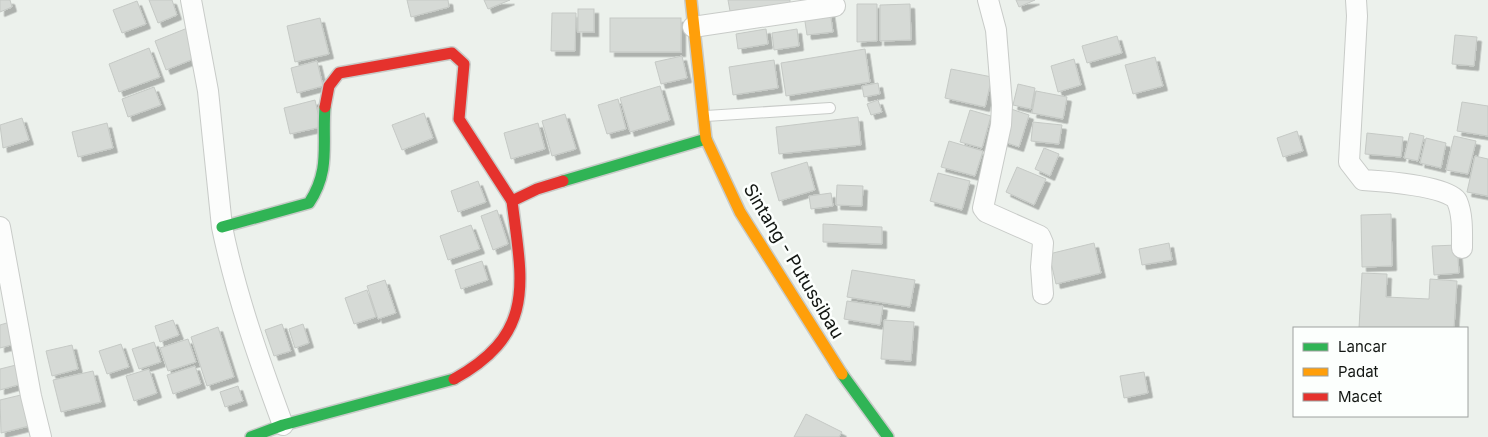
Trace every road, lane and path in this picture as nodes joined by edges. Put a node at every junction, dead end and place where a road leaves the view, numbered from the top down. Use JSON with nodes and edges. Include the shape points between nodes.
{"nodes":[{"id":1,"x":191,"y":0,"type":"edge"},
{"id":2,"x":691,"y":0,"type":"edge"},
{"id":3,"x":988,"y":0,"type":"edge"},
{"id":4,"x":1356,"y":0,"type":"edge"},
{"id":5,"x":835,"y":6,"type":"dead end"},
{"id":6,"x":693,"y":27,"type":"junction"},
{"id":7,"x":830,"y":108,"type":"dead end"},
{"id":8,"x":702,"y":116,"type":"junction"},
{"id":9,"x":706,"y":138,"type":"junction"},
{"id":10,"x":512,"y":201,"type":"junction"},
{"id":11,"x":0,"y":227,"type":"edge"},
{"id":12,"x":222,"y":227,"type":"junction"},
{"id":13,"x":1462,"y":248,"type":"dead end"},
{"id":14,"x":1043,"y":294,"type":"dead end"},
{"id":15,"x":283,"y":425,"type":"junction"},
{"id":16,"x":42,"y":437,"type":"edge"},
{"id":17,"x":251,"y":437,"type":"edge"},
{"id":18,"x":888,"y":437,"type":"edge"}],
"edges":[{"from":1,"to":12,"type":"street","via":[[208,91]]},
{"from":2,"to":6,"type":"main road","name":"Sintang - Putussibau"},
{"from":3,"to":14,"type":"street","via":[[996,30],[1002,105],[1001,125],[982,208],[1040,236],[1044,243],[1041,267]]},
{"from":4,"to":13,"type":"street","via":[[1348,162],[1363,180],[1387,181],[1448,193],[1457,200],[1462,222]]},
{"from":5,"to":6,"type":"street"},
{"from":6,"to":8,"type":"main road","name":"Sintang - Putussibau"},
{"from":7,"to":8,"type":"lane"},
{"from":8,"to":9,"type":"main road","name":"Sintang - Putussibau"},
{"from":9,"to":10,"type":"main road","via":[[537,189]]},
{"from":9,"to":18,"type":"main road","name":"Sintang - Putussibau","via":[[740,212],[765,255],[845,379]]},
{"from":10,"to":12,"type":"main road","via":[[459,119],[464,64],[452,53],[339,73],[331,81],[326,99],[325,167],[318,194],[309,203]]},
{"from":10,"to":15,"type":"main road","via":[[520,296],[517,313],[496,348],[476,368],[452,380]]},
{"from":11,"to":16,"type":"street","via":[[31,396]]},
{"from":12,"to":15,"type":"street","via":[[248,331]]},
{"from":15,"to":17,"type":"main road"}]}
